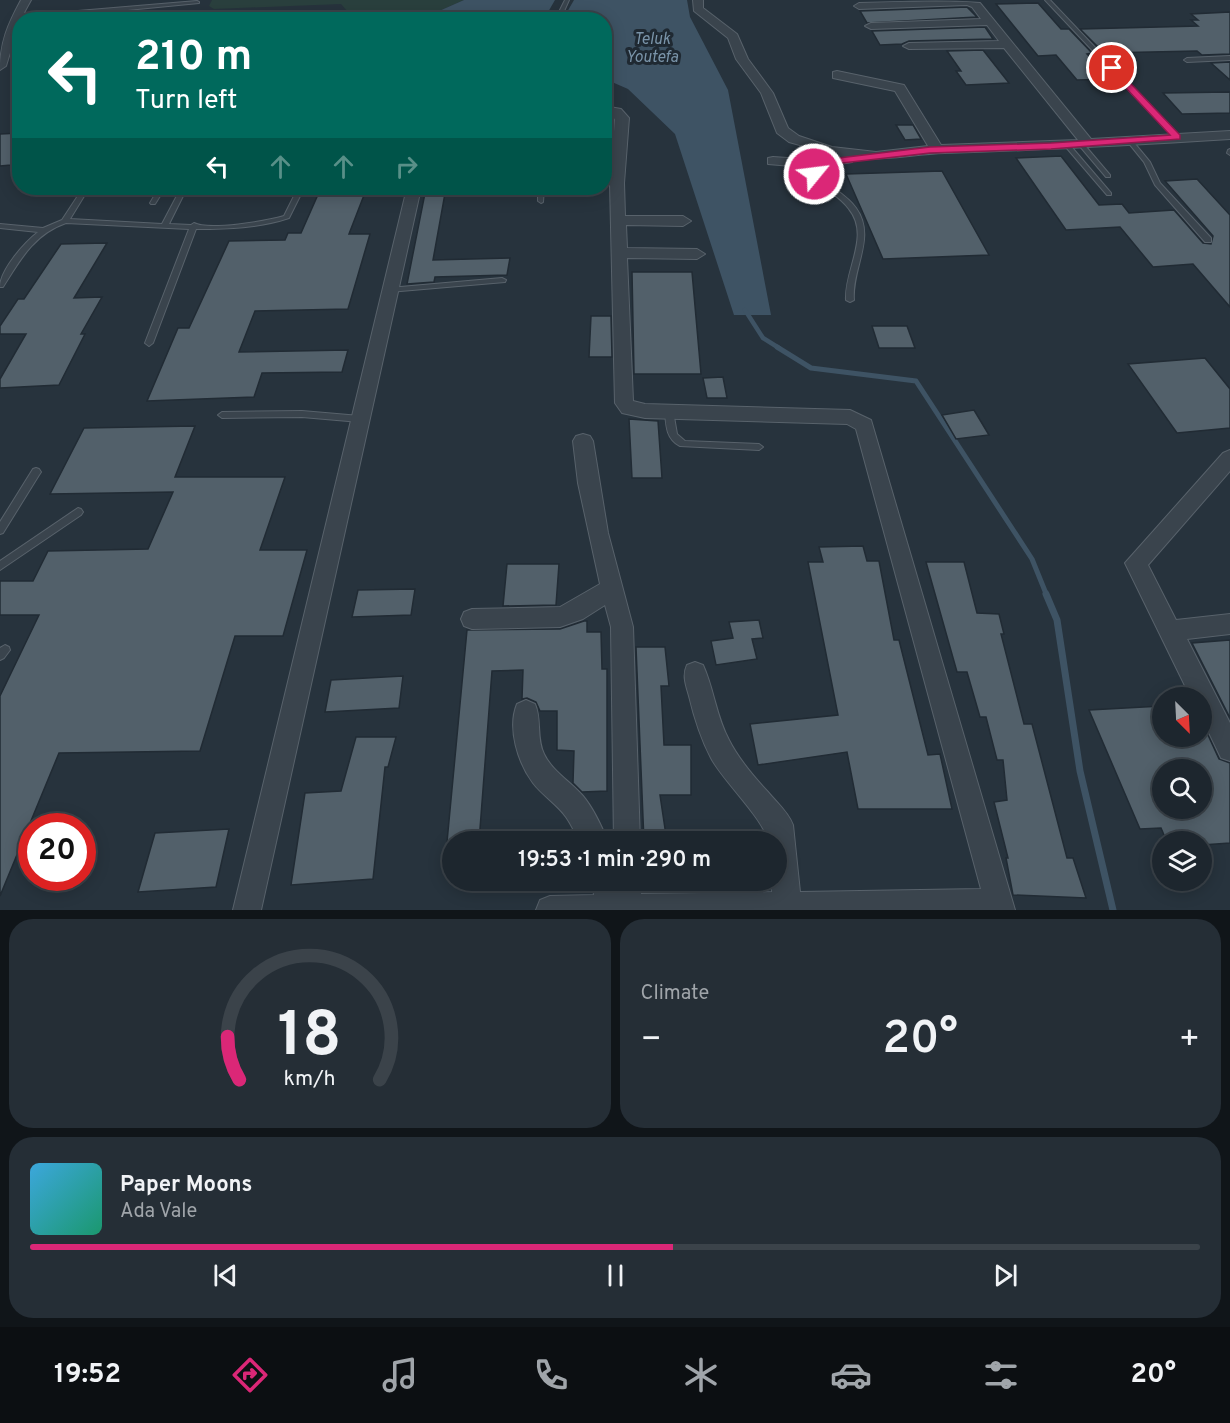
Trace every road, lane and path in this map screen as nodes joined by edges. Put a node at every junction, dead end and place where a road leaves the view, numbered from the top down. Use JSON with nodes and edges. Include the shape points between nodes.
{"nodes":[{"id":1,"x":698,"y":0,"type":"edge"},
{"id":2,"x":1047,"y":0,"type":"edge"},
{"id":3,"x":197,"y":2,"type":"dead end"},
{"id":4,"x":26,"y":5,"type":"edge"},
{"id":5,"x":859,"y":6,"type":"dead end"},
{"id":6,"x":65,"y":12,"type":"edge"},
{"id":7,"x":96,"y":12,"type":"edge"},
{"id":8,"x":988,"y":22,"type":"junction"},
{"id":9,"x":871,"y":26,"type":"dead end"},
{"id":10,"x":12,"y":27,"type":"edge"},
{"id":11,"x":1005,"y":44,"type":"junction"},
{"id":12,"x":909,"y":46,"type":"dead end"},
{"id":13,"x":3,"y":51,"type":"edge"},
{"id":14,"x":1230,"y":58,"type":"edge"},
{"id":15,"x":1187,"y":60,"type":"dead end"},
{"id":16,"x":0,"y":66,"type":"edge"},
{"id":17,"x":837,"y":75,"type":"dead end"},
{"id":18,"x":612,"y":111,"type":"edge"},
{"id":19,"x":1230,"y":136,"type":"edge"},
{"id":20,"x":1177,"y":137,"type":"junction"},
{"id":21,"x":1129,"y":140,"type":"junction"},
{"id":22,"x":1078,"y":144,"type":"junction"},
{"id":23,"x":937,"y":149,"type":"junction"},
{"id":24,"x":876,"y":156,"type":"junction"},
{"id":25,"x":773,"y":161,"type":"dead end"},
{"id":26,"x":822,"y":163,"type":"junction"},
{"id":27,"x":1108,"y":176,"type":"dead end"},
{"id":28,"x":1109,"y":194,"type":"dead end"},
{"id":29,"x":82,"y":195,"type":"edge"},
{"id":30,"x":158,"y":195,"type":"edge"},
{"id":31,"x":180,"y":195,"type":"edge"},
{"id":32,"x":298,"y":195,"type":"edge"},
{"id":33,"x":412,"y":195,"type":"edge"},
{"id":34,"x":541,"y":195,"type":"edge"},
{"id":35,"x":541,"y":201,"type":"dead end"},
{"id":36,"x":153,"y":203,"type":"dead end"},
{"id":37,"x":618,"y":220,"type":"junction"},
{"id":38,"x":65,"y":221,"type":"junction"},
{"id":39,"x":682,"y":221,"type":"dead end"},
{"id":40,"x":165,"y":225,"type":"junction"},
{"id":41,"x":194,"y":225,"type":"junction"},
{"id":42,"x":0,"y":226,"type":"edge"},
{"id":43,"x":42,"y":230,"type":"junction"},
{"id":44,"x":1208,"y":240,"type":"dead end"},
{"id":45,"x":620,"y":252,"type":"junction"},
{"id":46,"x":697,"y":254,"type":"dead end"},
{"id":47,"x":502,"y":280,"type":"dead end"},
{"id":48,"x":0,"y":285,"type":"edge"},
{"id":49,"x":389,"y":290,"type":"junction"},
{"id":50,"x":850,"y":300,"type":"dead end"},
{"id":51,"x":149,"y":343,"type":"dead end"},
{"id":52,"x":669,"y":411,"type":"junction"},
{"id":53,"x":222,"y":415,"type":"dead end"},
{"id":54,"x":360,"y":418,"type":"junction"},
{"id":55,"x":583,"y":441,"type":"dead end"},
{"id":56,"x":759,"y":447,"type":"dead end"},
{"id":57,"x":1230,"y":458,"type":"edge"},
{"id":58,"x":36,"y":472,"type":"dead end"},
{"id":59,"x":78,"y":512,"type":"dead end"},
{"id":60,"x":0,"y":530,"type":"edge"},
{"id":61,"x":0,"y":566,"type":"edge"},
{"id":62,"x":613,"y":588,"type":"junction"},
{"id":63,"x":472,"y":619,"type":"dead end"},
{"id":64,"x":1230,"y":624,"type":"edge"},
{"id":65,"x":1169,"y":631,"type":"junction"},
{"id":66,"x":695,"y":673,"type":"dead end"},
{"id":67,"x":526,"y":712,"type":"dead end"},
{"id":68,"x":1230,"y":749,"type":"edge"},
{"id":69,"x":589,"y":831,"type":"edge"},
{"id":70,"x":627,"y":831,"type":"edge"},
{"id":71,"x":611,"y":891,"type":"edge"},
{"id":72,"x":624,"y":891,"type":"edge"},
{"id":73,"x":792,"y":907,"type":"edge"},
{"id":74,"x":1000,"y":907,"type":"edge"},
{"id":75,"x":619,"y":909,"type":"edge"},
{"id":76,"x":247,"y":910,"type":"edge"},
{"id":77,"x":550,"y":910,"type":"edge"}],
"edges":[{"from":1,"to":24,"type":"street","via":[[698,9],[733,36],[742,59],[767,93],[782,130],[820,148]]},
{"from":2,"to":20,"type":"lane"},
{"from":3,"to":7,"type":"lane"},
{"from":4,"to":6,"type":"lane"},
{"from":5,"to":8,"type":"street","via":[[968,2],[976,5]]},
{"from":8,"to":9,"type":"street"},
{"from":8,"to":11,"type":"street"},
{"from":10,"to":13,"type":"street"},
{"from":11,"to":12,"type":"street"},
{"from":11,"to":22,"type":"street"},
{"from":13,"to":16,"type":"street"},
{"from":14,"to":15,"type":"lane"},
{"from":17,"to":23,"type":"street","via":[[900,88]]},
{"from":18,"to":37,"type":"street","via":[[622,118]]},
{"from":19,"to":20,"type":"street"},
{"from":20,"to":21,"type":"street"},
{"from":21,"to":22,"type":"street"},
{"from":21,"to":44,"type":"lane","via":[[1147,162],[1157,184]]},
{"from":22,"to":23,"type":"street"},
{"from":22,"to":27,"type":"lane"},
{"from":22,"to":28,"type":"lane"},
{"from":23,"to":24,"type":"street"},
{"from":24,"to":26,"type":"street"},
{"from":25,"to":26,"type":"street"},
{"from":26,"to":50,"type":"lane","via":[[814,174],[851,202],[861,226]]},
{"from":29,"to":38,"type":"lane"},
{"from":30,"to":36,"type":"lane"},
{"from":31,"to":40,"type":"lane"},
{"from":32,"to":41,"type":"lane","via":[[287,217],[278,222]]},
{"from":33,"to":49,"type":"street"},
{"from":34,"to":35,"type":"lane"},
{"from":37,"to":39,"type":"street"},
{"from":37,"to":45,"type":"street"},
{"from":38,"to":40,"type":"lane"},
{"from":38,"to":43,"type":"lane"},
{"from":40,"to":41,"type":"lane"},
{"from":41,"to":51,"type":"lane"},
{"from":42,"to":43,"type":"lane"},
{"from":43,"to":48,"type":"lane"},
{"from":45,"to":46,"type":"street"},
{"from":45,"to":52,"type":"street","via":[[624,403],[629,408]]},
{"from":47,"to":49,"type":"lane"},
{"from":49,"to":54,"type":"street"},
{"from":52,"to":56,"type":"lane","via":[[677,442]]},
{"from":52,"to":74,"type":"street","via":[[850,417],[864,426]]},
{"from":53,"to":54,"type":"lane"},
{"from":54,"to":76,"type":"street"},
{"from":55,"to":62,"type":"street","via":[[588,483]]},
{"from":57,"to":65,"type":"street","via":[[1136,563]]},
{"from":58,"to":60,"type":"lane"},
{"from":59,"to":61,"type":"lane"},
{"from":62,"to":63,"type":"street","via":[[560,617]]},
{"from":62,"to":70,"type":"street","via":[[624,648]]},
{"from":64,"to":65,"type":"street"},
{"from":65,"to":68,"type":"street"},
{"from":66,"to":73,"type":"street","via":[[720,750],[780,825]]},
{"from":67,"to":69,"type":"street","via":[[526,738],[533,760],[575,807]]},
{"from":71,"to":75,"type":"street"},
{"from":72,"to":75,"type":"street"},
{"from":73,"to":74,"type":"street"},
{"from":73,"to":75,"type":"street"},
{"from":75,"to":77,"type":"street"}]}
